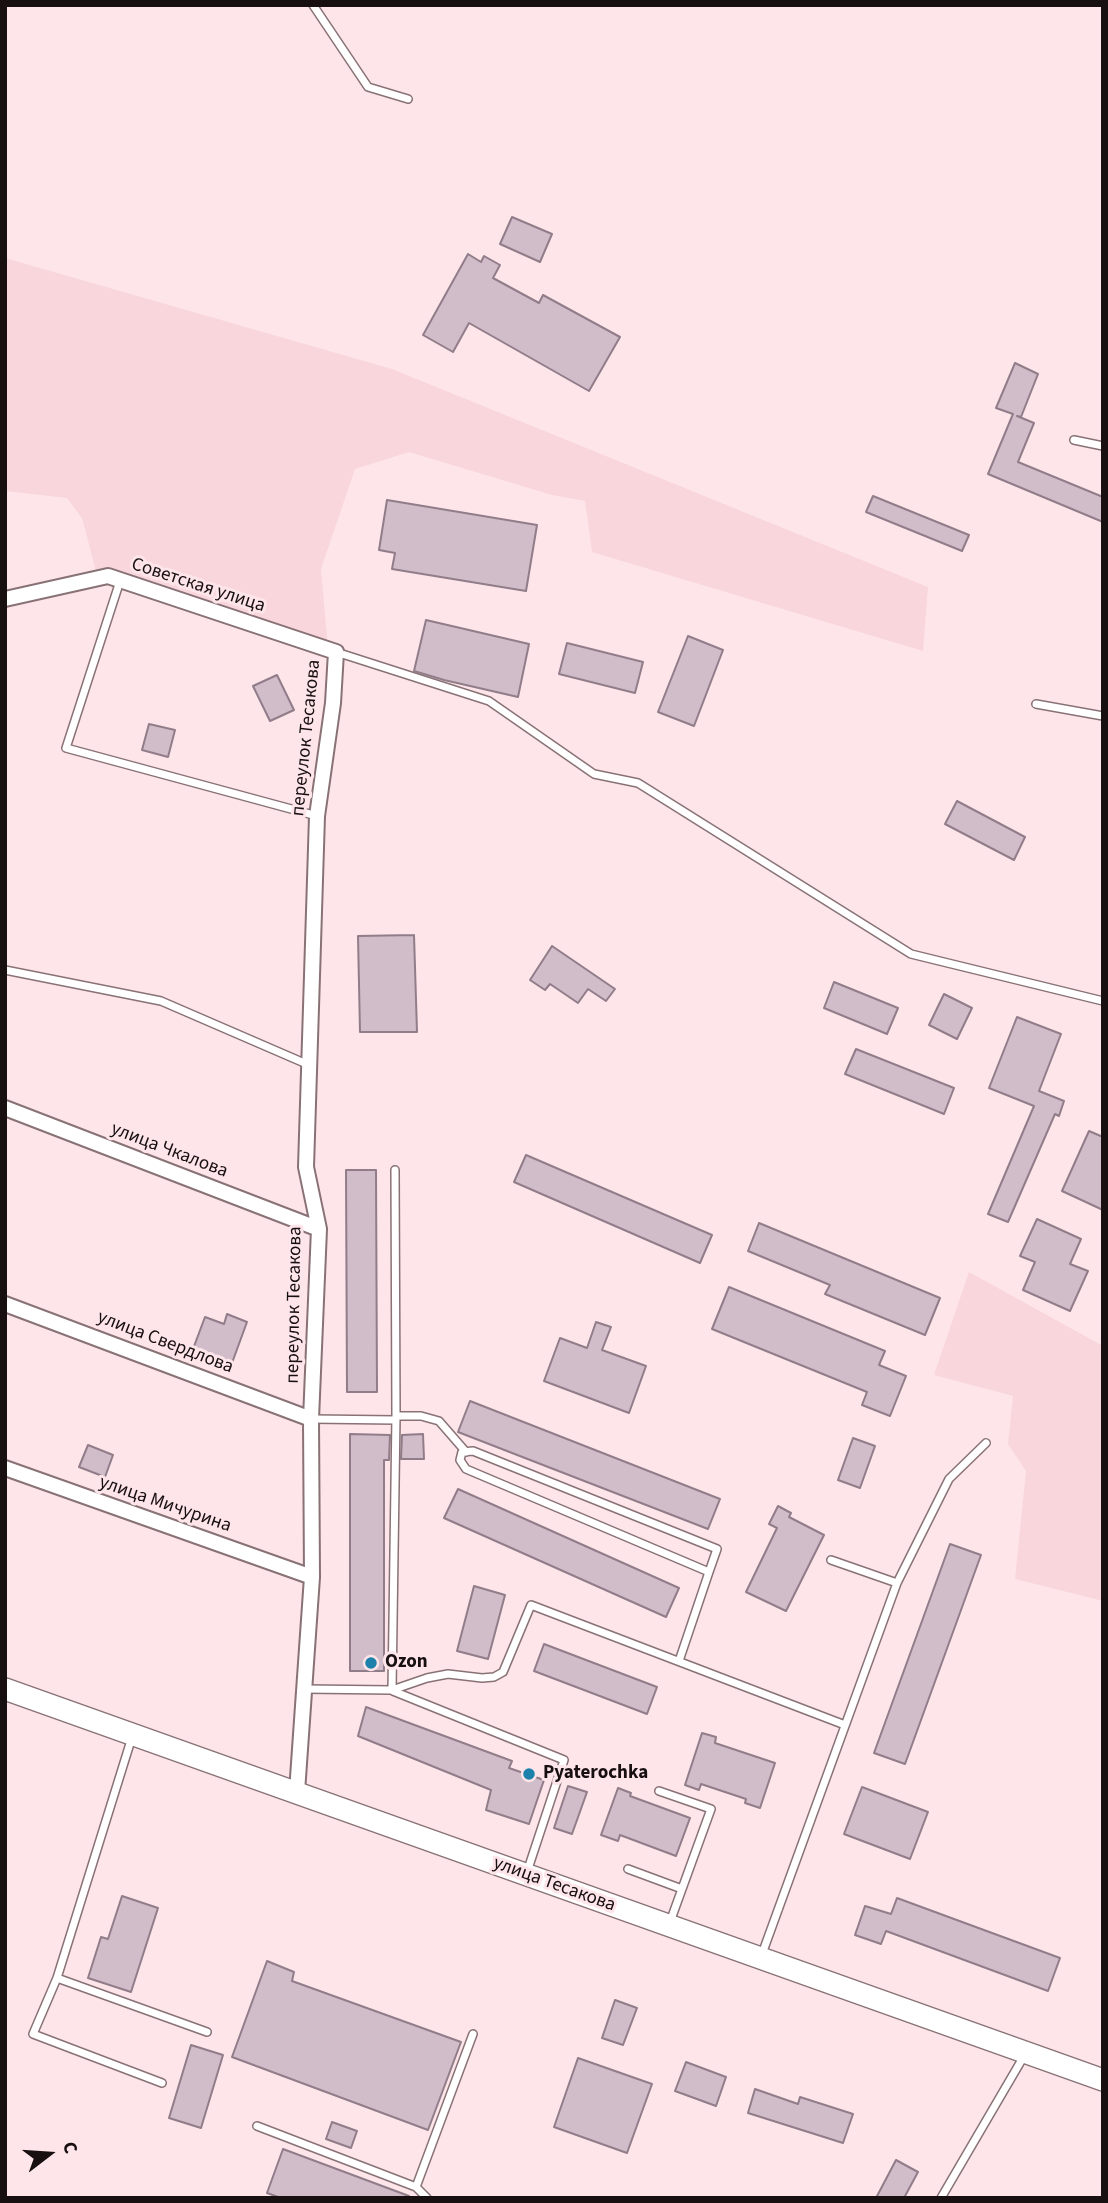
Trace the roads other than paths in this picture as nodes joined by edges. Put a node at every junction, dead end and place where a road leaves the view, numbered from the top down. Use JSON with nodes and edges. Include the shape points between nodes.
{"nodes":[{"id":1,"x":313,"y":5,"type":"edge"},
{"id":2,"x":408,"y":99,"type":"dead end"},
{"id":3,"x":1074,"y":440,"type":"dead end"},
{"id":4,"x":1103,"y":446,"type":"edge"},
{"id":5,"x":120,"y":580,"type":"junction"},
{"id":6,"x":5,"y":598,"type":"edge"},
{"id":7,"x":336,"y":652,"type":"junction"},
{"id":8,"x":1036,"y":704,"type":"dead end"},
{"id":9,"x":1103,"y":716,"type":"edge"},
{"id":10,"x":317,"y":816,"type":"junction"},
{"id":11,"x":5,"y":970,"type":"edge"},
{"id":12,"x":1103,"y":1001,"type":"edge"},
{"id":13,"x":309,"y":1065,"type":"junction"},
{"id":14,"x":5,"y":1108,"type":"edge"},
{"id":15,"x":394,"y":1170,"type":"dead end"},
{"id":16,"x":319,"y":1230,"type":"junction"},
{"id":17,"x":5,"y":1304,"type":"edge"},
{"id":18,"x":396,"y":1418,"type":"junction"},
{"id":19,"x":311,"y":1419,"type":"junction"},
{"id":20,"x":986,"y":1443,"type":"dead end"},
{"id":21,"x":466,"y":1452,"type":"junction"},
{"id":22,"x":5,"y":1468,"type":"edge"},
{"id":23,"x":831,"y":1560,"type":"dead end"},
{"id":24,"x":709,"y":1572,"type":"junction"},
{"id":25,"x":312,"y":1577,"type":"junction"},
{"id":26,"x":897,"y":1583,"type":"junction"},
{"id":27,"x":679,"y":1661,"type":"junction"},
{"id":28,"x":5,"y":1689,"type":"edge"},
{"id":29,"x":304,"y":1689,"type":"junction"},
{"id":30,"x":393,"y":1690,"type":"junction"},
{"id":31,"x":845,"y":1725,"type":"junction"},
{"id":32,"x":133,"y":1734,"type":"junction"},
{"id":33,"x":659,"y":1791,"type":"dead end"},
{"id":34,"x":297,"y":1792,"type":"junction"},
{"id":35,"x":628,"y":1869,"type":"dead end"},
{"id":36,"x":526,"y":1874,"type":"junction"},
{"id":37,"x":682,"y":1889,"type":"junction"},
{"id":38,"x":669,"y":1926,"type":"junction"},
{"id":39,"x":760,"y":1959,"type":"junction"},
{"id":40,"x":57,"y":1978,"type":"junction"},
{"id":41,"x":207,"y":2032,"type":"dead end"},
{"id":42,"x":473,"y":2034,"type":"dead end"},
{"id":43,"x":1025,"y":2054,"type":"junction"},
{"id":44,"x":1103,"y":2080,"type":"edge"},
{"id":45,"x":162,"y":2083,"type":"dead end"},
{"id":46,"x":257,"y":2126,"type":"dead end"},
{"id":47,"x":416,"y":2187,"type":"junction"},
{"id":48,"x":427,"y":2198,"type":"edge"},
{"id":49,"x":941,"y":2198,"type":"edge"}],
"edges":[{"from":1,"to":2,"type":"lane","via":[[368,87]]},
{"from":3,"to":4,"type":"lane"},
{"from":5,"to":6,"type":"street","name":"Советская улица","via":[[108,576]]},
{"from":5,"to":7,"type":"street","name":"Советская улица"},
{"from":5,"to":10,"type":"lane","via":[[66,748]]},
{"from":7,"to":10,"type":"street","name":"переулок Тесакова"},
{"from":7,"to":12,"type":"lane","via":[[489,701],[594,774],[638,783],[911,954]]},
{"from":8,"to":9,"type":"lane"},
{"from":10,"to":13,"type":"street","name":"переулок Тесакова"},
{"from":11,"to":13,"type":"lane","via":[[161,1001]]},
{"from":13,"to":16,"type":"street","name":"переулок Тесакова","via":[[306,1167]]},
{"from":14,"to":16,"type":"street","name":"улица Чкалова"},
{"from":15,"to":18,"type":"lane"},
{"from":16,"to":19,"type":"street","name":"переулок Тесакова"},
{"from":17,"to":19,"type":"street","name":"улица Свердлова"},
{"from":18,"to":19,"type":"lane"},
{"from":18,"to":21,"type":"lane","via":[[421,1416],[439,1421]]},
{"from":18,"to":30,"type":"lane"},
{"from":19,"to":25,"type":"street","name":"переулок Тесакова"},
{"from":20,"to":26,"type":"lane","via":[[949,1479]]},
{"from":21,"to":24,"type":"lane","via":[[460,1460],[466,1469]]},
{"from":21,"to":24,"type":"lane","via":[[717,1549]]},
{"from":22,"to":25,"type":"street","name":"улица Мичурина"},
{"from":23,"to":26,"type":"lane"},
{"from":24,"to":27,"type":"lane"},
{"from":25,"to":29,"type":"street","name":"переулок Тесакова"},
{"from":26,"to":31,"type":"lane"},
{"from":27,"to":30,"type":"lane","via":[[531,1605],[503,1672],[482,1678],[448,1674]]},
{"from":27,"to":31,"type":"lane"},
{"from":28,"to":32,"type":"main road","name":"улица Тесакова"},
{"from":29,"to":30,"type":"lane"},
{"from":29,"to":34,"type":"street","name":"переулок Тесакова"},
{"from":30,"to":36,"type":"lane","via":[[564,1760]]},
{"from":31,"to":39,"type":"lane"},
{"from":32,"to":34,"type":"main road","name":"улица Тесакова"},
{"from":32,"to":40,"type":"lane"},
{"from":33,"to":37,"type":"lane","via":[[711,1809]]},
{"from":34,"to":36,"type":"main road","name":"улица Тесакова"},
{"from":35,"to":37,"type":"lane"},
{"from":36,"to":38,"type":"main road","name":"улица Тесакова"},
{"from":37,"to":38,"type":"lane"},
{"from":38,"to":39,"type":"main road","name":"улица Тесакова"},
{"from":39,"to":43,"type":"main road","name":"улица Тесакова"},
{"from":40,"to":41,"type":"lane"},
{"from":40,"to":45,"type":"lane","via":[[33,2034]]},
{"from":42,"to":47,"type":"lane"},
{"from":43,"to":44,"type":"main road","name":"улица Тесакова"},
{"from":43,"to":49,"type":"lane"},
{"from":46,"to":47,"type":"lane"},
{"from":47,"to":48,"type":"lane"}]}
